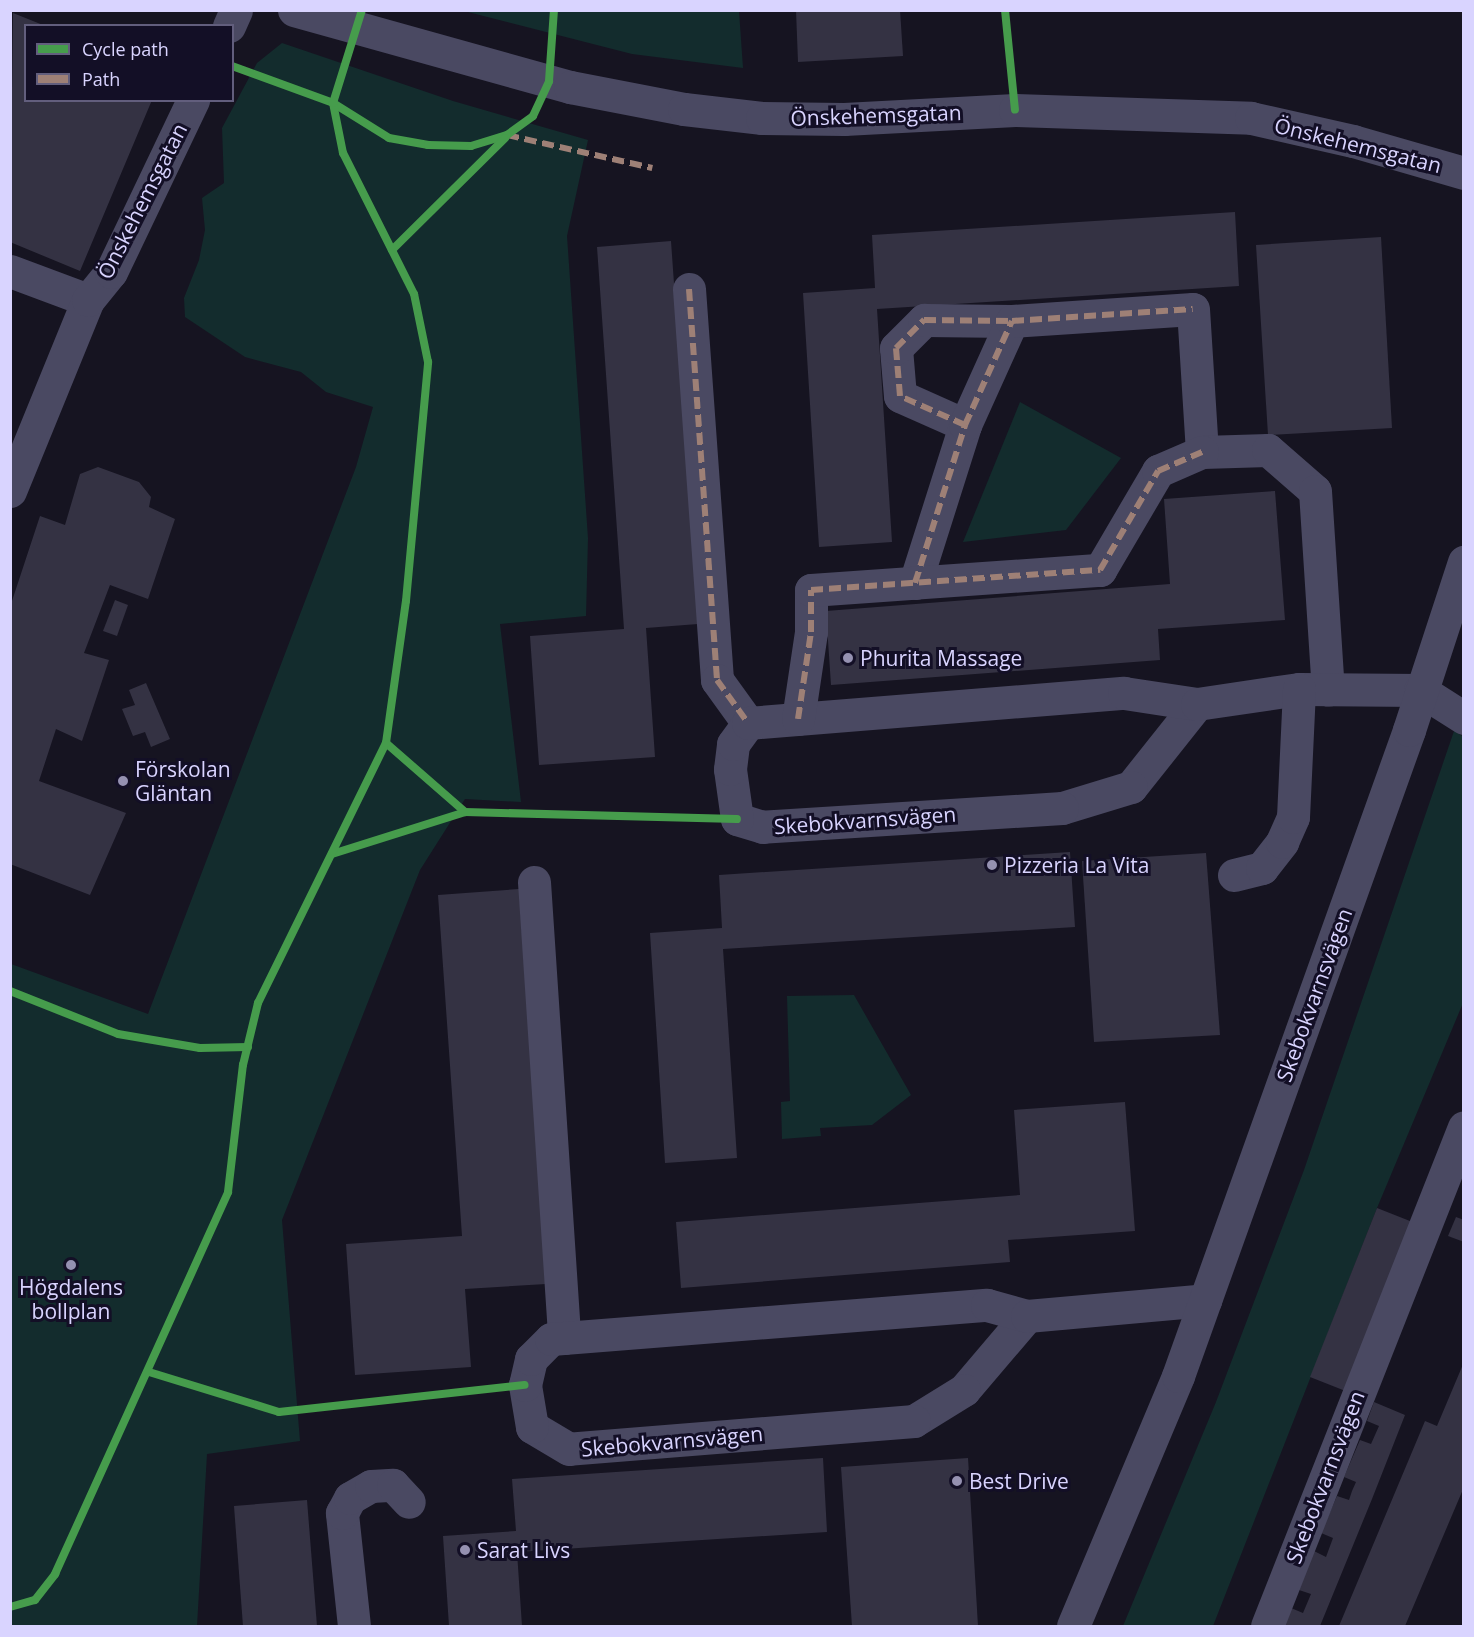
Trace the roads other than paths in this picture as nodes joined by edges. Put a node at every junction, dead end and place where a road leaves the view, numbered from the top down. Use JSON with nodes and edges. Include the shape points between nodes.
{"nodes":[{"id":1,"x":236,"y":10,"type":"edge"},
{"id":2,"x":294,"y":10,"type":"edge"},
{"id":3,"x":230,"y":24,"type":"edge"},
{"id":4,"x":192,"y":102,"type":"edge"},
{"id":5,"x":1464,"y":173,"type":"edge"},
{"id":6,"x":10,"y":271,"type":"edge"},
{"id":7,"x":689,"y":289,"type":"dead end"},
{"id":8,"x":88,"y":300,"type":"junction"},
{"id":9,"x":1012,"y":321,"type":"junction"},
{"id":10,"x":965,"y":425,"type":"junction"},
{"id":11,"x":1202,"y":452,"type":"junction"},
{"id":12,"x":10,"y":491,"type":"edge"},
{"id":13,"x":1464,"y":562,"type":"edge"},
{"id":14,"x":915,"y":583,"type":"junction"},
{"id":15,"x":1314,"y":690,"type":"junction"},
{"id":16,"x":1420,"y":690,"type":"junction"},
{"id":17,"x":1197,"y":704,"type":"junction"},
{"id":18,"x":1464,"y":718,"type":"edge"},
{"id":19,"x":798,"y":719,"type":"junction"},
{"id":20,"x":748,"y":723,"type":"junction"},
{"id":21,"x":1234,"y":875,"type":"dead end"},
{"id":22,"x":534,"y":882,"type":"dead end"},
{"id":23,"x":1464,"y":1127,"type":"edge"},
{"id":24,"x":1205,"y":1300,"type":"junction"},
{"id":25,"x":1027,"y":1316,"type":"junction"},
{"id":26,"x":564,"y":1338,"type":"junction"},
{"id":27,"x":409,"y":1502,"type":"dead end"},
{"id":28,"x":354,"y":1626,"type":"edge"},
{"id":29,"x":1073,"y":1626,"type":"edge"},
{"id":30,"x":1267,"y":1626,"type":"edge"}],
"edges":[{"from":1,"to":3,"type":"street"},
{"from":2,"to":5,"type":"street","name":"Önskehemsgatan","via":[[570,87],[684,109],[762,118],[844,119],[1015,110],[1251,118],[1353,141]]},
{"from":4,"to":8,"type":"street","name":"Önskehemsgatan","via":[[111,272]]},
{"from":6,"to":8,"type":"street"},
{"from":7,"to":20,"type":"street","via":[[717,680]]},
{"from":8,"to":12,"type":"street","name":"Önskehemsgatan"},
{"from":9,"to":10,"type":"street"},
{"from":9,"to":10,"type":"street","via":[[924,320],[896,348],[900,396]]},
{"from":9,"to":11,"type":"street","via":[[1193,309]]},
{"from":10,"to":14,"type":"street"},
{"from":11,"to":14,"type":"street","via":[[1158,471],[1100,570]]},
{"from":11,"to":15,"type":"street","via":[[1268,450],[1315,491]]},
{"from":13,"to":16,"type":"street","name":"Skebokvarnsvägen"},
{"from":14,"to":19,"type":"street","via":[[811,590],[811,632]]},
{"from":15,"to":16,"type":"street"},
{"from":15,"to":17,"type":"street"},
{"from":15,"to":21,"type":"street","via":[[1293,817],[1282,843],[1262,868]]},
{"from":16,"to":18,"type":"street"},
{"from":16,"to":24,"type":"street","name":"Skebokvarnsvägen"},
{"from":17,"to":19,"type":"street","via":[[1124,693]]},
{"from":17,"to":20,"type":"street","name":"Skebokvarnsvägen","via":[[1131,787],[1062,808],[763,827],[737,819],[734,800],[733,744]]},
{"from":19,"to":20,"type":"street"},
{"from":22,"to":26,"type":"street"},
{"from":23,"to":30,"type":"street","name":"Skebokvarnsvägen"},
{"from":24,"to":25,"type":"street","name":"Skebokvarnsvägen"},
{"from":24,"to":29,"type":"street","name":"Skebokvarnsvägen","via":[[1178,1376]]},
{"from":25,"to":26,"type":"street","name":"Skebokvarnsvägen","via":[[987,1305]]},
{"from":25,"to":26,"type":"street","name":"Skebokvarnsvägen","via":[[964,1390],[914,1421],[569,1449],[532,1426],[525,1385],[531,1359],[550,1339]]},
{"from":27,"to":28,"type":"street","via":[[393,1485],[371,1486],[351,1498],[342,1512]]}]}
